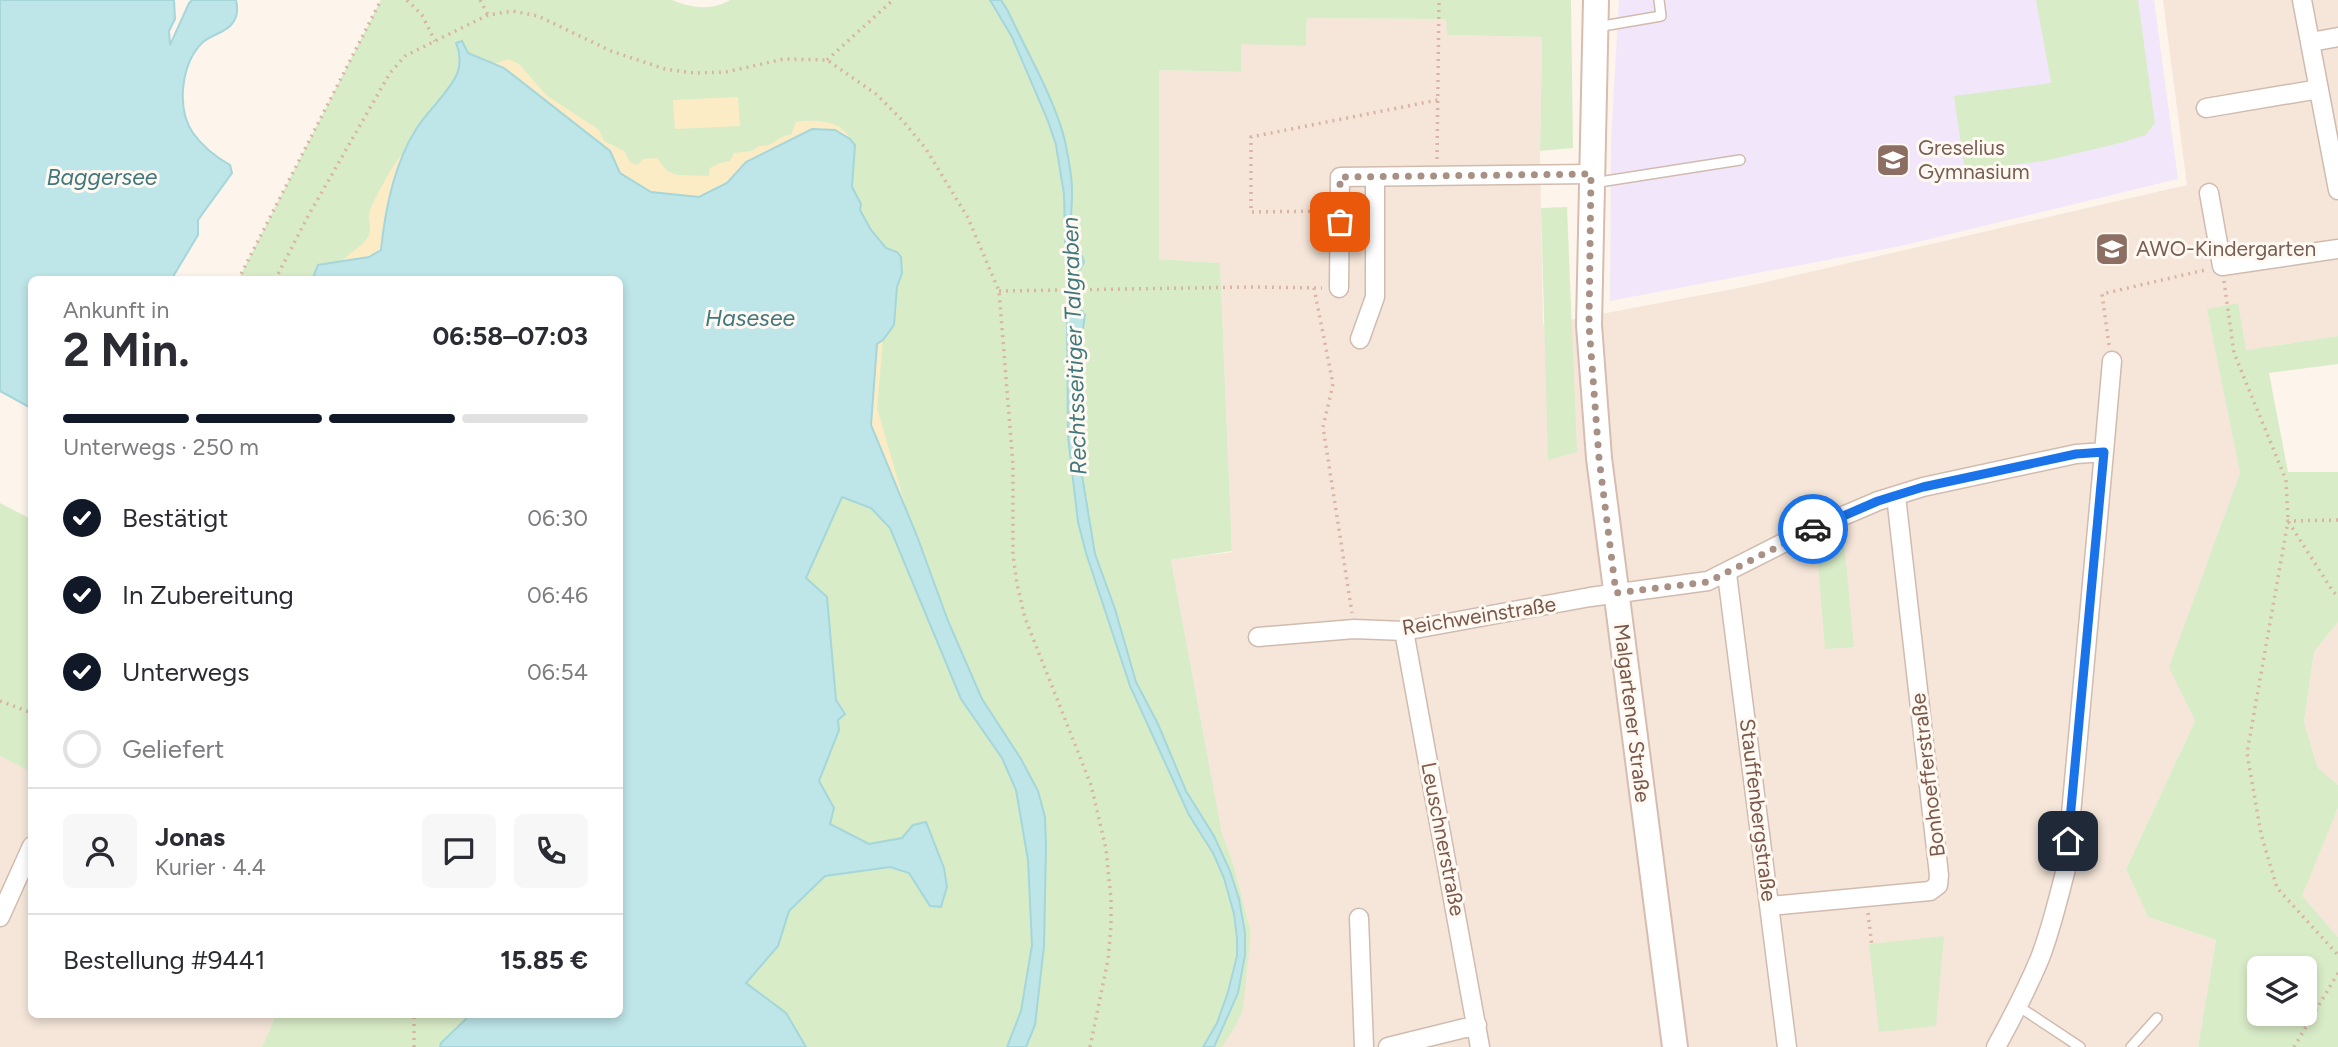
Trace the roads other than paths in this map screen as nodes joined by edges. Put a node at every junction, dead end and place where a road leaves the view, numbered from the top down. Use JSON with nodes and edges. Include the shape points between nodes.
{"nodes":[{"id":1,"x":1596,"y":0,"type":"edge"},
{"id":2,"x":1659,"y":0,"type":"edge"},
{"id":3,"x":2302,"y":0,"type":"edge"},
{"id":4,"x":1595,"y":27,"type":"junction"},
{"id":5,"x":2338,"y":37,"type":"edge"},
{"id":6,"x":2311,"y":42,"type":"junction"},
{"id":7,"x":2319,"y":89,"type":"junction"},
{"id":8,"x":2206,"y":108,"type":"dead end"},
{"id":9,"x":1741,"y":160,"type":"dead end"},
{"id":10,"x":1375,"y":177,"type":"junction"},
{"id":11,"x":1591,"y":179,"type":"junction"},
{"id":12,"x":2338,"y":190,"type":"edge"},
{"id":13,"x":2209,"y":194,"type":"dead end"},
{"id":14,"x":2338,"y":248,"type":"edge"},
{"id":15,"x":1339,"y":288,"type":"road end"},
{"id":16,"x":1360,"y":339,"type":"dead end"},
{"id":17,"x":2112,"y":361,"type":"road end"},
{"id":18,"x":2104,"y":452,"type":"junction"},
{"id":19,"x":1896,"y":496,"type":"junction"},
{"id":20,"x":1727,"y":574,"type":"junction"},
{"id":21,"x":1616,"y":593,"type":"junction"},
{"id":22,"x":1404,"y":631,"type":"junction"},
{"id":23,"x":1258,"y":637,"type":"dead end"},
{"id":24,"x":28,"y":855,"type":"edge"},
{"id":25,"x":1770,"y":906,"type":"junction"},
{"id":26,"x":0,"y":917,"type":"edge"},
{"id":27,"x":1359,"y":918,"type":"dead end"},
{"id":28,"x":2018,"y":1006,"type":"junction"},
{"id":29,"x":2157,"y":1018,"type":"dead end"},
{"id":30,"x":1477,"y":1025,"type":"junction"},
{"id":31,"x":1364,"y":1047,"type":"edge"},
{"id":32,"x":1388,"y":1047,"type":"edge"},
{"id":33,"x":1480,"y":1047,"type":"edge"},
{"id":34,"x":1675,"y":1047,"type":"edge"},
{"id":35,"x":1787,"y":1047,"type":"edge"},
{"id":36,"x":1996,"y":1047,"type":"edge"},
{"id":37,"x":2080,"y":1047,"type":"edge"},
{"id":38,"x":2131,"y":1047,"type":"edge"}],
"edges":[{"from":1,"to":4,"type":"street","name":"Malgartener Straße"},
{"from":2,"to":4,"type":"lane","via":[[1661,16]]},
{"from":3,"to":6,"type":"street"},
{"from":4,"to":11,"type":"street","name":"Malgartener Straße"},
{"from":5,"to":6,"type":"street"},
{"from":6,"to":7,"type":"street"},
{"from":7,"to":8,"type":"street"},
{"from":7,"to":12,"type":"street"},
{"from":9,"to":11,"type":"lane"},
{"from":10,"to":11,"type":"street"},
{"from":10,"to":15,"type":"street","via":[[1340,177]]},
{"from":10,"to":16,"type":"street","via":[[1375,297]]},
{"from":11,"to":21,"type":"street","name":"Malgartener Straße","via":[[1589,325]]},
{"from":13,"to":14,"type":"street","via":[[2222,266]]},
{"from":17,"to":18,"type":"street"},
{"from":18,"to":19,"type":"street","name":"Reichweinstraße","via":[[2012,467]]},
{"from":18,"to":28,"type":"street","via":[[2066,869],[2040,957]]},
{"from":19,"to":20,"type":"street","name":"Reichweinstraße","via":[[1801,534]]},
{"from":19,"to":25,"type":"street","name":"Bonhoefferstraße","via":[[1938,885],[1930,891]]},
{"from":20,"to":21,"type":"street","name":"Reichweinstraße","via":[[1708,582]]},
{"from":20,"to":25,"type":"street","name":"Stauffenbergstraße"},
{"from":21,"to":22,"type":"street","name":"Reichweinstraße"},
{"from":21,"to":34,"type":"street","name":"Malgartener Straße"},
{"from":22,"to":23,"type":"street","name":"Reichweinstraße","via":[[1354,629]]},
{"from":22,"to":30,"type":"street","name":"Leuschnerstraße"},
{"from":24,"to":26,"type":"street"},
{"from":25,"to":35,"type":"street","name":"Stauffenbergstraße"},
{"from":27,"to":31,"type":"street"},
{"from":28,"to":36,"type":"street"},
{"from":28,"to":37,"type":"lane"},
{"from":29,"to":38,"type":"lane"},
{"from":30,"to":32,"type":"street"},
{"from":30,"to":33,"type":"street","name":"Leuschnerstraße"}]}
